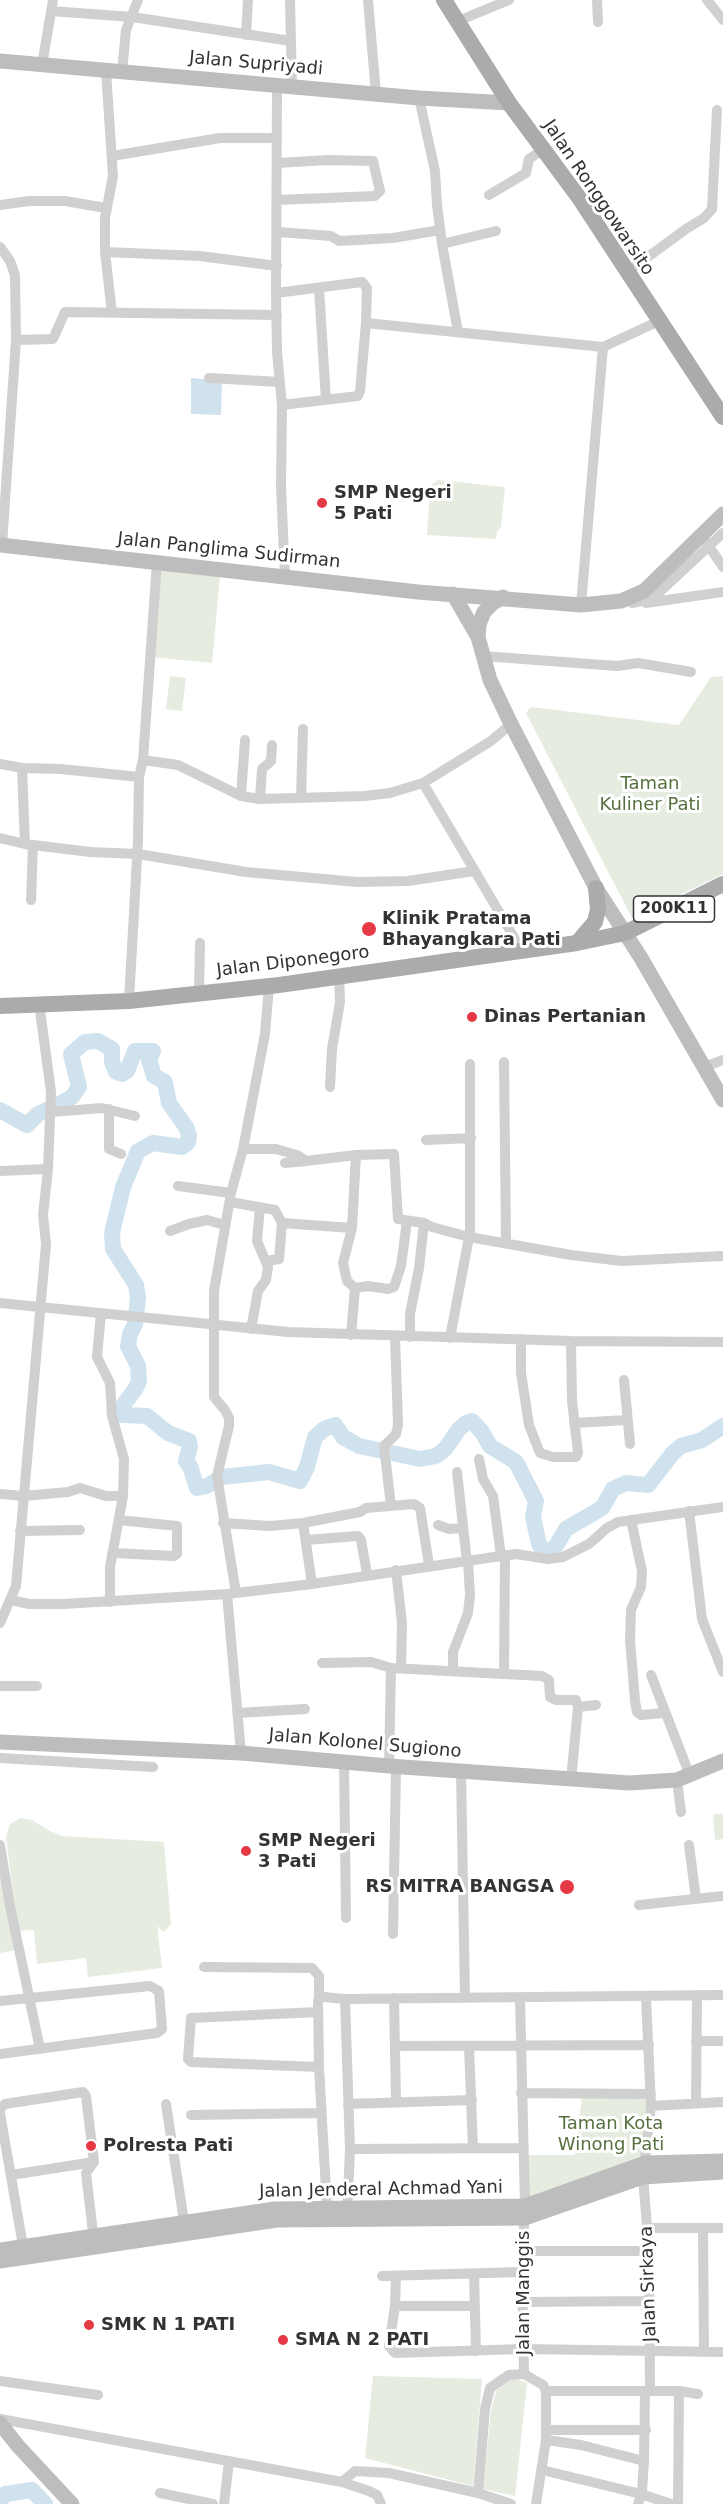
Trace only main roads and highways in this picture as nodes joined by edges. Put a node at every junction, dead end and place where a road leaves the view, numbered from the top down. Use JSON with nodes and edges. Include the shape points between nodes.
{"nodes":[{"id":1,"x":444,"y":0,"type":"edge"},
{"id":2,"x":0,"y":61,"type":"edge"},
{"id":3,"x":509,"y":103,"type":"junction"},
{"id":4,"x":723,"y":417,"type":"edge"},
{"id":5,"x":723,"y":514,"type":"edge"},
{"id":6,"x":1,"y":545,"type":"edge"},
{"id":7,"x":690,"y":548,"type":"junction"},
{"id":8,"x":453,"y":594,"type":"junction"},
{"id":9,"x":503,"y":597,"type":"junction"},
{"id":10,"x":581,"y":605,"type":"junction"},
{"id":11,"x":478,"y":637,"type":"junction"},
{"id":12,"x":723,"y":884,"type":"edge"},
{"id":13,"x":596,"y":888,"type":"junction"},
{"id":14,"x":624,"y":933,"type":"junction"},
{"id":15,"x":577,"y":943,"type":"junction"},
{"id":16,"x":0,"y":1006,"type":"edge"},
{"id":17,"x":723,"y":1100,"type":"edge"},
{"id":18,"x":0,"y":1742,"type":"edge"},
{"id":19,"x":723,"y":1761,"type":"edge"},
{"id":20,"x":723,"y":2161,"type":"edge"},
{"id":21,"x":644,"y":2170,"type":"junction"},
{"id":22,"x":723,"y":2172,"type":"edge"},
{"id":23,"x":347,"y":2214,"type":"junction"},
{"id":24,"x":276,"y":2215,"type":"junction"},
{"id":25,"x":0,"y":2250,"type":"edge"},
{"id":26,"x":24,"y":2250,"type":"junction"},
{"id":27,"x":0,"y":2261,"type":"edge"},
{"id":28,"x":0,"y":2421,"type":"edge"},
{"id":29,"x":72,"y":2504,"type":"edge"}],
"edges":[{"from":1,"to":3,"type":"main road","name":"Jalan Ronggowarsito"},
{"from":2,"to":3,"type":"main road","name":"Jalan Supriyadi"},
{"from":3,"to":4,"type":"main road","name":"Jalan Ronggowarsito","via":[[580,199]]},
{"from":5,"to":7,"type":"main road","via":[[706,542]]},
{"from":6,"to":8,"type":"main road","name":"Jalan Panglima Sudirman"},
{"from":7,"to":10,"type":"main road","via":[[633,597]]},
{"from":7,"to":10,"type":"main road","via":[[658,586],[632,603],[605,609]]},
{"from":8,"to":9,"type":"main road","name":"Jalan Panglima Sudirman"},
{"from":8,"to":11,"type":"main road"},
{"from":9,"to":10,"type":"main road","name":"Jalan Panglima Sudirman"},
{"from":9,"to":11,"type":"main road","via":[[484,612]]},
{"from":11,"to":13,"type":"main road","via":[[490,680]]},
{"from":12,"to":14,"type":"main road","number":"200K11"},
{"from":13,"to":14,"type":"main road"},
{"from":13,"to":15,"type":"main road","via":[[596,922]]},
{"from":14,"to":15,"type":"main road","name":"Jalan Diponegoro"},
{"from":14,"to":17,"type":"main road"},
{"from":15,"to":16,"type":"main road","name":"Jalan Diponegoro","via":[[269,986],[129,1001]]},
{"from":18,"to":19,"type":"main road","name":"Jalan Kolonel Sugiono","via":[[241,1753],[644,1783],[683,1778]]},
{"from":20,"to":21,"type":"main road","name":"Jalan Jenderal Achmad Yani"},
{"from":21,"to":22,"type":"main road","name":"Jalan Jenderal Achmad Yani"},
{"from":21,"to":23,"type":"main road","name":"Jalan Jenderal Achmad Yani","via":[[525,2212]]},
{"from":23,"to":24,"type":"main road","name":"Jalan Jenderal Achmad Yani"},
{"from":23,"to":24,"type":"main road","name":"Jalan Jenderal Achmad Yani","via":[[327,2208]]},
{"from":24,"to":26,"type":"main road","name":"Jalan Jenderal Achmad Yani"},
{"from":25,"to":26,"type":"main road","name":"Jalan Jenderal Achmad Yani"},
{"from":26,"to":27,"type":"main road","name":"Jalan Jenderal Achmad Yani"},
{"from":28,"to":29,"type":"main road"}]}
